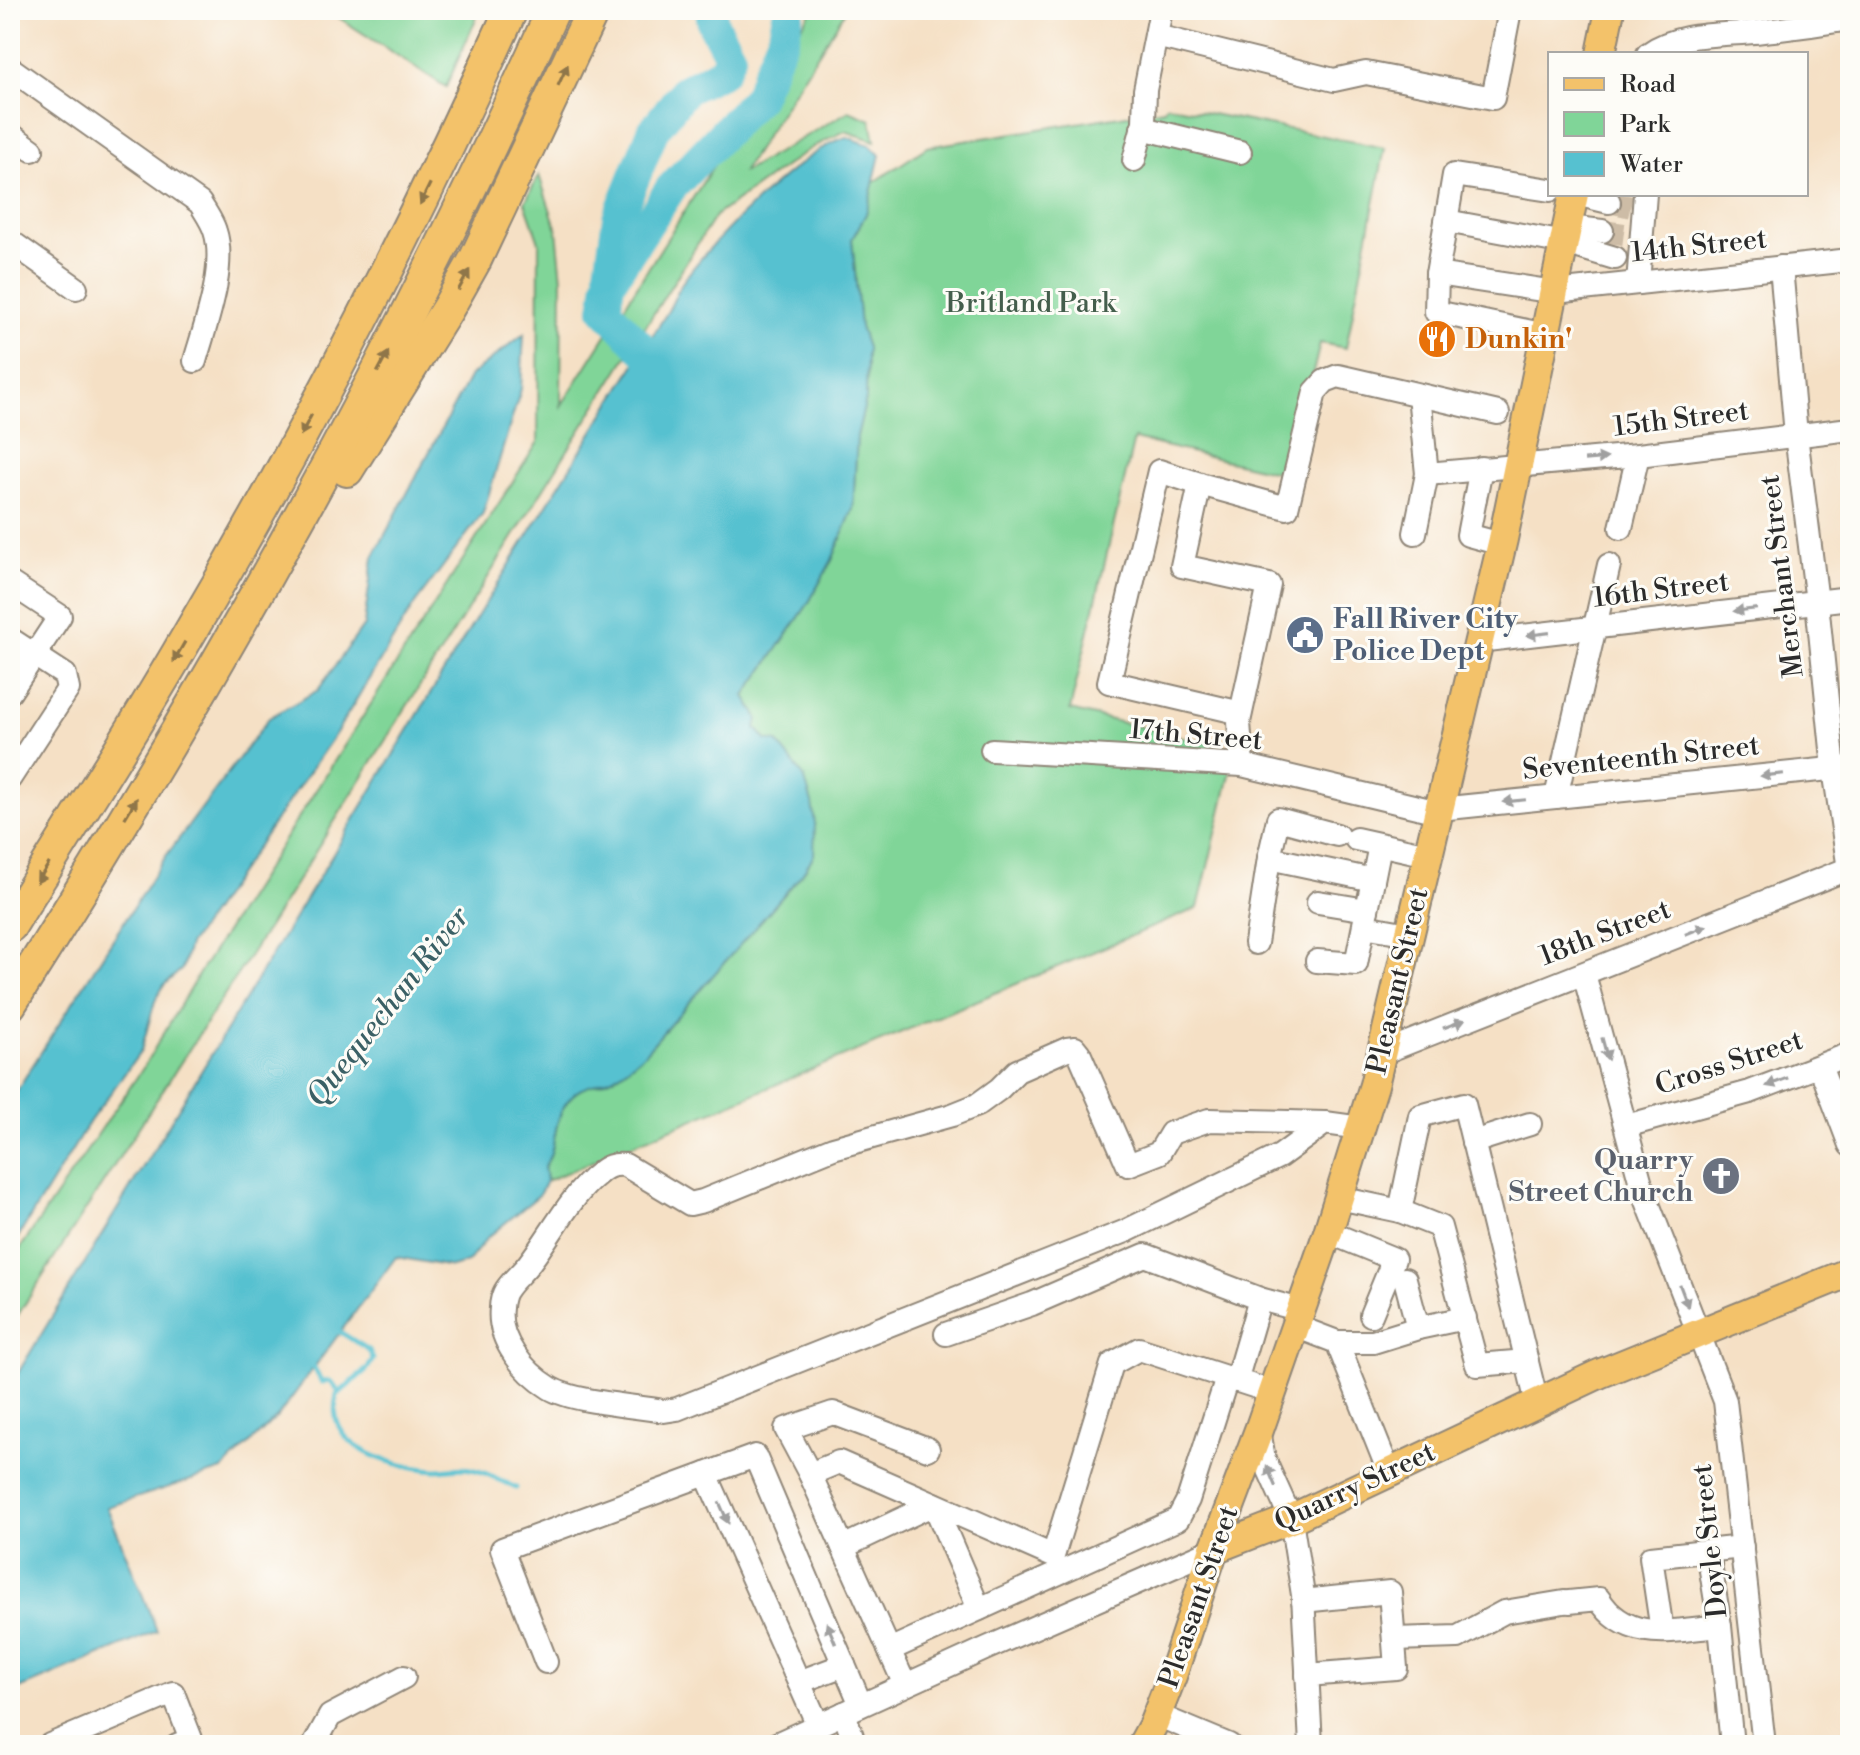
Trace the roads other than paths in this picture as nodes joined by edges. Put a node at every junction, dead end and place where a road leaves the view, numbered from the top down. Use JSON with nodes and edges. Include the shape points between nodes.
{"nodes":[{"id":1,"x":504,"y":10,"type":"edge"},
{"id":2,"x":511,"y":10,"type":"edge"},
{"id":3,"x":553,"y":10,"type":"edge"},
{"id":4,"x":593,"y":10,"type":"edge"},
{"id":5,"x":1161,"y":10,"type":"edge"},
{"id":6,"x":1510,"y":10,"type":"edge"},
{"id":7,"x":1610,"y":10,"type":"edge"},
{"id":8,"x":1850,"y":19,"type":"edge"},
{"id":9,"x":1156,"y":36,"type":"junction"},
{"id":10,"x":1738,"y":44,"type":"edge"},
{"id":11,"x":1601,"y":52,"type":"edge"},
{"id":12,"x":1651,"y":52,"type":"edge"},
{"id":13,"x":487,"y":64,"type":"junction"},
{"id":14,"x":10,"y":68,"type":"edge"},
{"id":15,"x":1142,"y":128,"type":"junction"},
{"id":16,"x":10,"y":134,"type":"edge"},
{"id":17,"x":32,"y":150,"type":"dead end"},
{"id":18,"x":1240,"y":152,"type":"dead end"},
{"id":19,"x":1134,"y":160,"type":"dead end"},
{"id":20,"x":1548,"y":190,"type":"edge"},
{"id":21,"x":1575,"y":196,"type":"edge"},
{"id":22,"x":1584,"y":196,"type":"edge"},
{"id":23,"x":1609,"y":202,"type":"dead end"},
{"id":24,"x":1642,"y":204,"type":"edge"},
{"id":25,"x":1446,"y":221,"type":"junction"},
{"id":26,"x":1602,"y":231,"type":"tunnel mouth"},
{"id":27,"x":1567,"y":235,"type":"junction"},
{"id":28,"x":10,"y":241,"type":"edge"},
{"id":29,"x":1615,"y":258,"type":"junction"},
{"id":30,"x":1850,"y":260,"type":"edge"},
{"id":31,"x":1781,"y":267,"type":"junction"},
{"id":32,"x":1638,"y":272,"type":"junction"},
{"id":33,"x":1437,"y":274,"type":"junction"},
{"id":34,"x":1613,"y":286,"type":"junction"},
{"id":35,"x":76,"y":288,"type":"dead end"},
{"id":36,"x":1555,"y":292,"type":"junction"},
{"id":37,"x":1546,"y":335,"type":"junction"},
{"id":38,"x":195,"y":361,"type":"dead end"},
{"id":39,"x":1419,"y":395,"type":"junction"},
{"id":40,"x":1498,"y":413,"type":"dead end"},
{"id":41,"x":1850,"y":429,"type":"edge"},
{"id":42,"x":1796,"y":435,"type":"junction"},
{"id":43,"x":1638,"y":455,"type":"junction"},
{"id":44,"x":1518,"y":466,"type":"junction"},
{"id":45,"x":1481,"y":468,"type":"junction"},
{"id":46,"x":1427,"y":474,"type":"junction"},
{"id":47,"x":1200,"y":484,"type":"junction"},
{"id":48,"x":1621,"y":528,"type":"dead end"},
{"id":49,"x":1415,"y":533,"type":"dead end"},
{"id":50,"x":1501,"y":544,"type":"junction"},
{"id":51,"x":1609,"y":565,"type":"dead end"},
{"id":52,"x":10,"y":583,"type":"edge"},
{"id":53,"x":1850,"y":598,"type":"edge"},
{"id":54,"x":1817,"y":602,"type":"junction"},
{"id":55,"x":237,"y":626,"type":"junction"},
{"id":56,"x":1597,"y":627,"type":"junction"},
{"id":57,"x":10,"y":639,"type":"edge"},
{"id":58,"x":1478,"y":641,"type":"junction"},
{"id":59,"x":34,"y":655,"type":"junction"},
{"id":60,"x":10,"y":692,"type":"edge"},
{"id":61,"x":1241,"y":713,"type":"junction"},
{"id":62,"x":992,"y":750,"type":"dead end"},
{"id":63,"x":1242,"y":765,"type":"junction"},
{"id":64,"x":1842,"y":768,"type":"edge"},
{"id":65,"x":10,"y":778,"type":"edge"},
{"id":66,"x":1556,"y":797,"type":"junction"},
{"id":67,"x":1438,"y":810,"type":"junction"},
{"id":68,"x":1380,"y":845,"type":"junction"},
{"id":69,"x":1428,"y":855,"type":"junction"},
{"id":70,"x":1269,"y":858,"type":"junction"},
{"id":71,"x":1849,"y":871,"type":"edge"},
{"id":72,"x":1373,"y":880,"type":"junction"},
{"id":73,"x":1318,"y":902,"type":"dead end"},
{"id":74,"x":1365,"y":918,"type":"junction"},
{"id":75,"x":10,"y":926,"type":"edge"},
{"id":76,"x":1409,"y":934,"type":"junction"},
{"id":77,"x":1256,"y":943,"type":"dead end"},
{"id":78,"x":1317,"y":961,"type":"dead end"},
{"id":79,"x":1584,"y":974,"type":"junction"},
{"id":80,"x":10,"y":1004,"type":"edge"},
{"id":81,"x":1382,"y":1053,"type":"junction"},
{"id":82,"x":1850,"y":1054,"type":"edge"},
{"id":83,"x":1820,"y":1066,"type":"junction"},
{"id":84,"x":1325,"y":1123,"type":"junction"},
{"id":85,"x":1530,"y":1124,"type":"dead end"},
{"id":86,"x":1626,"y":1126,"type":"junction"},
{"id":87,"x":1361,"y":1128,"type":"junction"},
{"id":88,"x":1473,"y":1142,"type":"junction"},
{"id":89,"x":1850,"y":1145,"type":"edge"},
{"id":90,"x":1339,"y":1198,"type":"junction"},
{"id":91,"x":1400,"y":1211,"type":"junction"},
{"id":92,"x":1328,"y":1232,"type":"junction"},
{"id":93,"x":1850,"y":1272,"type":"edge"},
{"id":94,"x":1405,"y":1279,"type":"dead end"},
{"id":95,"x":1260,"y":1299,"type":"junction"},
{"id":96,"x":1371,"y":1315,"type":"dead end"},
{"id":97,"x":1298,"y":1318,"type":"junction"},
{"id":98,"x":1465,"y":1318,"type":"junction"},
{"id":99,"x":1418,"y":1328,"type":"junction"},
{"id":100,"x":946,"y":1334,"type":"dead end"},
{"id":101,"x":1699,"y":1334,"type":"junction"},
{"id":102,"x":1337,"y":1342,"type":"junction"},
{"id":103,"x":1527,"y":1361,"type":"junction"},
{"id":104,"x":1231,"y":1379,"type":"junction"},
{"id":105,"x":1272,"y":1392,"type":"junction"},
{"id":106,"x":1537,"y":1403,"type":"junction"},
{"id":107,"x":1259,"y":1430,"type":"junction"},
{"id":108,"x":928,"y":1449,"type":"dead end"},
{"id":109,"x":1389,"y":1472,"type":"junction"},
{"id":110,"x":706,"y":1474,"type":"junction"},
{"id":111,"x":810,"y":1474,"type":"junction"},
{"id":112,"x":934,"y":1504,"type":"junction"},
{"id":113,"x":1291,"y":1519,"type":"junction"},
{"id":114,"x":843,"y":1547,"type":"junction"},
{"id":115,"x":1742,"y":1547,"type":"junction"},
{"id":116,"x":1214,"y":1549,"type":"junction"},
{"id":117,"x":1708,"y":1552,"type":"junction"},
{"id":118,"x":1051,"y":1567,"type":"junction"},
{"id":119,"x":1303,"y":1601,"type":"junction"},
{"id":120,"x":979,"y":1609,"type":"junction"},
{"id":121,"x":1063,"y":1615,"type":"junction"},
{"id":122,"x":1720,"y":1626,"type":"junction"},
{"id":123,"x":1662,"y":1631,"type":"junction"},
{"id":124,"x":1394,"y":1639,"type":"junction"},
{"id":125,"x":889,"y":1650,"type":"junction"},
{"id":126,"x":546,"y":1662,"type":"dead end"},
{"id":127,"x":844,"y":1665,"type":"junction"},
{"id":128,"x":1307,"y":1675,"type":"junction"},
{"id":129,"x":404,"y":1677,"type":"dead end"},
{"id":130,"x":799,"y":1682,"type":"junction"},
{"id":131,"x":905,"y":1685,"type":"junction"},
{"id":132,"x":852,"y":1709,"type":"junction"},
{"id":133,"x":1157,"y":1715,"type":"junction"},
{"id":134,"x":814,"y":1733,"type":"edge"},
{"id":135,"x":50,"y":1745,"type":"edge"},
{"id":136,"x":177,"y":1745,"type":"edge"},
{"id":137,"x":314,"y":1745,"type":"edge"},
{"id":138,"x":774,"y":1745,"type":"edge"},
{"id":139,"x":841,"y":1745,"type":"edge"},
{"id":140,"x":1142,"y":1745,"type":"edge"},
{"id":141,"x":1229,"y":1745,"type":"edge"},
{"id":142,"x":1311,"y":1745,"type":"edge"},
{"id":143,"x":1732,"y":1745,"type":"edge"},
{"id":144,"x":1764,"y":1745,"type":"edge"}],
"edges":[{"from":1,"to":13,"type":"highway"},
{"from":2,"to":13,"type":"highway"},
{"from":55,"to":3,"type":"highway","one_way":true,"via":[[360,406]]},
{"from":55,"to":4,"type":"highway","one_way":true,"via":[[360,449],[462,284]]},
{"from":5,"to":9,"type":"street"},
{"from":6,"to":9,"type":"street","via":[[1493,98],[1366,73],[1334,80]]},
{"from":7,"to":11,"type":"main road"},
{"from":8,"to":10,"type":"street"},
{"from":9,"to":15,"type":"street"},
{"from":10,"to":12,"type":"street","via":[[1702,36]]},
{"from":13,"to":75,"type":"highway","one_way":true,"via":[[361,321],[241,543]]},
{"from":14,"to":38,"type":"street","via":[[200,203],[216,233],[218,255]]},
{"from":15,"to":18,"type":"street"},
{"from":15,"to":19,"type":"street"},
{"from":16,"to":17,"type":"street"},
{"from":20,"to":25,"type":"street","via":[[1454,175]]},
{"from":21,"to":27,"type":"main road","name":"Pleasant Street"},
{"from":22,"to":23,"type":"street"},
{"from":24,"to":32,"type":"street","via":[[1636,235]]},
{"from":25,"to":27,"type":"street"},
{"from":25,"to":33,"type":"street"},
{"from":26,"to":27,"type":"street"},
{"from":27,"to":29,"type":"street"},
{"from":27,"to":36,"type":"main road","name":"Pleasant Street"},
{"from":28,"to":35,"type":"street"},
{"from":29,"to":32,"type":"street"},
{"from":29,"to":34,"type":"street"},
{"from":30,"to":31,"type":"street","name":"14th Street"},
{"from":31,"to":32,"type":"street","name":"14th Street"},
{"from":31,"to":42,"type":"street","name":"Merchant Street"},
{"from":32,"to":34,"type":"street","name":"14th Street"},
{"from":33,"to":36,"type":"street","name":"14th Street"},
{"from":33,"to":37,"type":"street","via":[[1436,312]]},
{"from":34,"to":36,"type":"street","name":"14th Street"},
{"from":36,"to":37,"type":"main road","name":"Pleasant Street"},
{"from":37,"to":44,"type":"main road","name":"Pleasant Street"},
{"from":39,"to":40,"type":"street"},
{"from":39,"to":46,"type":"street"},
{"from":39,"to":47,"type":"street","via":[[1338,376],[1325,381],[1315,392],[1287,508]]},
{"from":41,"to":42,"type":"street","name":"15th Street"},
{"from":42,"to":43,"type":"street","name":"15th Street"},
{"from":42,"to":54,"type":"street","name":"Merchant Street"},
{"from":44,"to":43,"type":"street","name":"15th Street","one_way":true},
{"from":43,"to":48,"type":"street"},
{"from":44,"to":45,"type":"street","name":"15th Street"},
{"from":44,"to":50,"type":"main road","name":"Pleasant Street"},
{"from":45,"to":46,"type":"street","name":"15th Street"},
{"from":45,"to":50,"type":"street","via":[[1468,535]]},
{"from":46,"to":49,"type":"street"},
{"from":47,"to":61,"type":"street","via":[[1182,566],[1269,585]]},
{"from":47,"to":61,"type":"street","via":[[1159,471],[1109,682]]},
{"from":50,"to":58,"type":"main road","name":"Pleasant Street"},
{"from":51,"to":56,"type":"street"},
{"from":52,"to":59,"type":"street","via":[[60,616]]},
{"from":53,"to":54,"type":"street","name":"16th Street"},
{"from":54,"to":56,"type":"street","name":"16th Street","one_way":true},
{"from":54,"to":64,"type":"street","name":"Merchant Street"},
{"from":80,"to":55,"type":"highway","one_way":true},
{"from":56,"to":58,"type":"street","name":"16th Street","one_way":true},
{"from":56,"to":66,"type":"street"},
{"from":57,"to":59,"type":"street"},
{"from":58,"to":67,"type":"main road","name":"Pleasant Street"},
{"from":59,"to":60,"type":"street"},
{"from":59,"to":65,"type":"street","via":[[65,675],[68,689]]},
{"from":61,"to":63,"type":"street"},
{"from":62,"to":63,"type":"street","name":"17th Street"},
{"from":63,"to":67,"type":"street","name":"17th Street"},
{"from":64,"to":66,"type":"street","name":"Seventeenth Street","one_way":true},
{"from":64,"to":71,"type":"street","name":"Merchant Street"},
{"from":66,"to":67,"type":"street","name":"Seventeenth Street","one_way":true},
{"from":67,"to":69,"type":"main road","name":"Pleasant Street"},
{"from":68,"to":69,"type":"street"},
{"from":68,"to":70,"type":"street","via":[[1278,819]]},
{"from":68,"to":72,"type":"street"},
{"from":69,"to":76,"type":"main road","name":"Pleasant Street"},
{"from":70,"to":72,"type":"street"},
{"from":70,"to":77,"type":"street"},
{"from":79,"to":71,"type":"street","name":"18th Street","one_way":true},
{"from":72,"to":74,"type":"street"},
{"from":73,"to":74,"type":"street"},
{"from":74,"to":76,"type":"street"},
{"from":74,"to":78,"type":"street","via":[[1356,964]]},
{"from":76,"to":81,"type":"main road","name":"Pleasant Street"},
{"from":81,"to":79,"type":"street","name":"18th Street","one_way":true},
{"from":79,"to":86,"type":"street","name":"Doyle Street","one_way":true},
{"from":81,"to":87,"type":"main road","name":"Pleasant Street"},
{"from":82,"to":83,"type":"street","name":"Cross Street"},
{"from":83,"to":86,"type":"street","name":"Cross Street","one_way":true,"via":[[1750,1092]]},
{"from":83,"to":89,"type":"street"},
{"from":84,"to":84,"type":"street","via":[[1209,1120],[1171,1133],[1159,1153],[1128,1165],[1079,1053],[1067,1049],[1017,1071],[977,1105],[833,1148],[703,1201],[690,1204],[625,1165],[613,1164],[583,1189],[505,1291],[500,1310],[503,1331],[511,1351],[549,1388],[565,1395],[677,1409],[1126,1231],[1280,1156]]},
{"from":84,"to":87,"type":"street"},
{"from":85,"to":88,"type":"street"},
{"from":86,"to":101,"type":"street","name":"Doyle Street","one_way":true,"via":[[1643,1191]]},
{"from":87,"to":90,"type":"main road","name":"Pleasant Street"},
{"from":88,"to":91,"type":"street","via":[[1464,1104],[1420,1116]]},
{"from":88,"to":103,"type":"street"},
{"from":90,"to":91,"type":"street"},
{"from":90,"to":92,"type":"main road","name":"Pleasant Street"},
{"from":91,"to":98,"type":"street","via":[[1440,1227]]},
{"from":92,"to":96,"type":"street","via":[[1394,1259]]},
{"from":92,"to":97,"type":"main road","name":"Pleasant Street"},
{"from":93,"to":101,"type":"main road","name":"Quarry Street"},
{"from":94,"to":99,"type":"street"},
{"from":95,"to":97,"type":"street"},
{"from":95,"to":100,"type":"street","via":[[1145,1255]]},
{"from":95,"to":104,"type":"street"},
{"from":97,"to":102,"type":"street"},
{"from":97,"to":105,"type":"main road","name":"Pleasant Street"},
{"from":98,"to":99,"type":"street"},
{"from":98,"to":103,"type":"street","via":[[1477,1365]]},
{"from":99,"to":102,"type":"street","via":[[1373,1342]]},
{"from":101,"to":106,"type":"main road","name":"Quarry Street"},
{"from":101,"to":115,"type":"street","name":"Doyle Street","via":[[1725,1401]]},
{"from":102,"to":109,"type":"street"},
{"from":103,"to":106,"type":"street"},
{"from":104,"to":105,"type":"street"},
{"from":104,"to":118,"type":"street","via":[[1178,1519]]},
{"from":104,"to":118,"type":"street","via":[[1139,1349],[1112,1364]]},
{"from":105,"to":107,"type":"main road","name":"Pleasant Street"},
{"from":106,"to":109,"type":"main road","name":"Quarry Street"},
{"from":113,"to":107,"type":"street","one_way":true,"via":[[1271,1478]]},
{"from":107,"to":116,"type":"main road","name":"Pleasant Street"},
{"from":108,"to":111,"type":"street","via":[[833,1413],[786,1429]]},
{"from":109,"to":113,"type":"main road","name":"Quarry Street"},
{"from":110,"to":126,"type":"street","via":[[502,1549]]},
{"from":127,"to":110,"type":"street","one_way":true,"via":[[755,1456]]},
{"from":110,"to":130,"type":"street","one_way":true},
{"from":111,"to":112,"type":"street","via":[[839,1462]]},
{"from":111,"to":114,"type":"street"},
{"from":112,"to":114,"type":"street"},
{"from":112,"to":118,"type":"street"},
{"from":112,"to":120,"type":"street"},
{"from":113,"to":116,"type":"main road","name":"Quarry Street"},
{"from":113,"to":119,"type":"street"},
{"from":114,"to":125,"type":"street"},
{"from":115,"to":117,"type":"street"},
{"from":115,"to":144,"type":"street","name":"Doyle Street"},
{"from":116,"to":121,"type":"street","name":"Quarry Street"},
{"from":116,"to":133,"type":"main road","name":"Pleasant Street"},
{"from":117,"to":122,"type":"street"},
{"from":117,"to":123,"type":"street","via":[[1651,1557]]},
{"from":118,"to":120,"type":"street"},
{"from":118,"to":121,"type":"street"},
{"from":119,"to":124,"type":"street","via":[[1390,1592]]},
{"from":119,"to":128,"type":"street"},
{"from":120,"to":125,"type":"street"},
{"from":121,"to":131,"type":"street","name":"Quarry Street"},
{"from":122,"to":123,"type":"street"},
{"from":122,"to":143,"type":"street"},
{"from":123,"to":124,"type":"street","via":[[1648,1632],[1622,1622],[1599,1599],[1504,1612],[1458,1637]]},
{"from":124,"to":128,"type":"street","via":[[1396,1668]]},
{"from":125,"to":131,"type":"street"},
{"from":127,"to":130,"type":"street"},
{"from":127,"to":132,"type":"street"},
{"from":128,"to":142,"type":"street"},
{"from":129,"to":137,"type":"street","via":[[330,1716]]},
{"from":130,"to":134,"type":"street"},
{"from":131,"to":132,"type":"street","name":"Quarry Street"},
{"from":132,"to":134,"type":"street","name":"Quarry Street"},
{"from":132,"to":139,"type":"street","via":[[852,1736]]},
{"from":133,"to":140,"type":"main road","name":"Pleasant Street"},
{"from":133,"to":141,"type":"street"},
{"from":134,"to":138,"type":"street","name":"Quarry Street"},
{"from":135,"to":136,"type":"street","via":[[173,1693],[191,1739]]}]}
